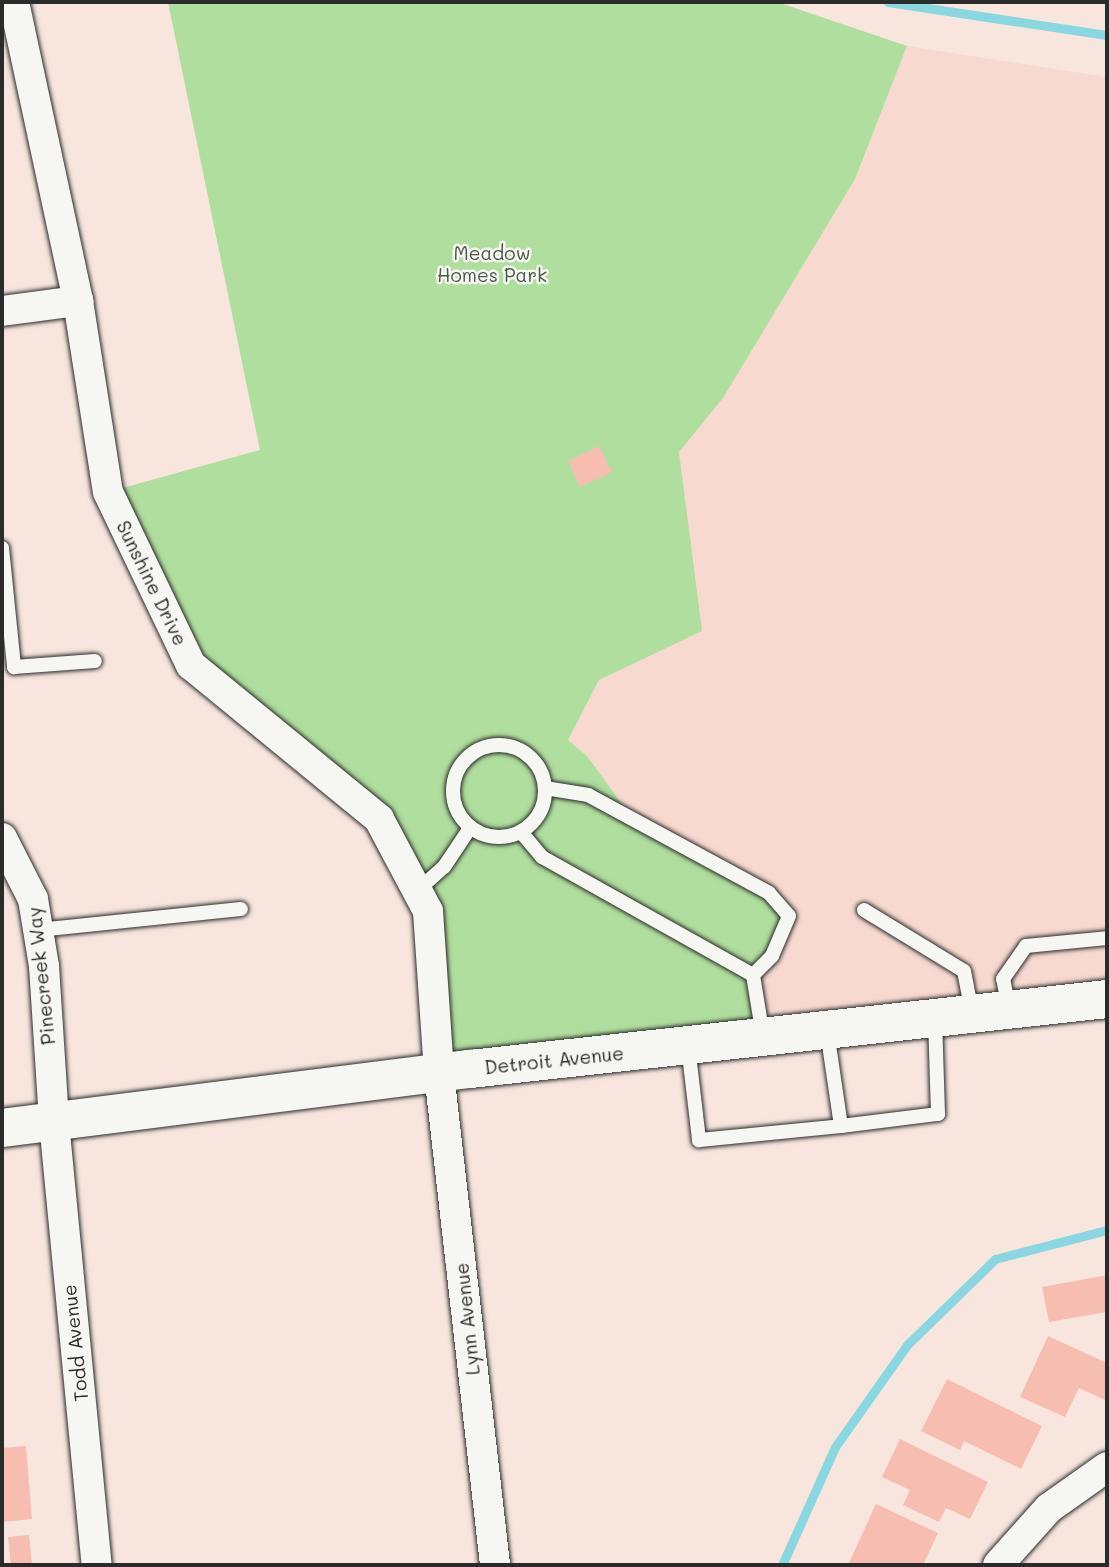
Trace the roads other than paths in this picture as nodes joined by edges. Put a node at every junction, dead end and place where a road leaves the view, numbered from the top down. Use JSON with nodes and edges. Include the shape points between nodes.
{"nodes":[{"id":1,"x":14,"y":2,"type":"edge"},
{"id":2,"x":78,"y":301,"type":"junction"},
{"id":3,"x":2,"y":311,"type":"edge"},
{"id":4,"x":2,"y":548,"type":"edge"},
{"id":5,"x":95,"y":661,"type":"dead end"},
{"id":6,"x":545,"y":788,"type":"junction"},
{"id":7,"x":470,"y":828,"type":"junction"},
{"id":8,"x":521,"y":832,"type":"junction"},
{"id":9,"x":2,"y":838,"type":"edge"},
{"id":10,"x":417,"y":891,"type":"junction"},
{"id":11,"x":241,"y":909,"type":"dead end"},
{"id":12,"x":864,"y":910,"type":"dead end"},
{"id":13,"x":38,"y":930,"type":"junction"},
{"id":14,"x":1107,"y":938,"type":"edge"},
{"id":15,"x":753,"y":975,"type":"junction"},
{"id":16,"x":1107,"y":999,"type":"edge"},
{"id":17,"x":991,"y":1012,"type":"junction"},
{"id":18,"x":935,"y":1018,"type":"junction"},
{"id":19,"x":827,"y":1030,"type":"junction"},
{"id":20,"x":763,"y":1037,"type":"junction"},
{"id":21,"x":688,"y":1045,"type":"junction"},
{"id":22,"x":439,"y":1073,"type":"junction"},
{"id":23,"x":54,"y":1122,"type":"junction"},
{"id":24,"x":841,"y":1125,"type":"junction"},
{"id":25,"x":2,"y":1128,"type":"edge"},
{"id":26,"x":1107,"y":1467,"type":"edge"},
{"id":27,"x":97,"y":1565,"type":"edge"},
{"id":28,"x":495,"y":1565,"type":"edge"},
{"id":29,"x":998,"y":1565,"type":"edge"}],
"edges":[{"from":1,"to":2,"type":"street","name":"Sunshine Drive"},
{"from":2,"to":3,"type":"street"},
{"from":2,"to":10,"type":"street","name":"Sunshine Drive","via":[[108,492],[191,665],[379,819]]},
{"from":4,"to":5,"type":"lane","via":[[14,667]]},
{"from":6,"to":7,"type":"lane","via":[[542,774],[527,753],[502,744],[477,750],[466,757],[453,780],[455,807]]},
{"from":6,"to":8,"type":"lane","via":[[540,813]]},
{"from":6,"to":15,"type":"lane","via":[[588,795],[769,893],[789,916],[772,956]]},
{"from":7,"to":8,"type":"lane","via":[[495,837]]},
{"from":7,"to":10,"type":"lane","via":[[444,867]]},
{"from":8,"to":15,"type":"lane","via":[[542,857]]},
{"from":9,"to":13,"type":"street","name":"Pinecreek Way","via":[[33,899]]},
{"from":10,"to":22,"type":"street","name":"Sunshine Drive","via":[[428,911]]},
{"from":11,"to":13,"type":"lane"},
{"from":12,"to":17,"type":"lane","via":[[964,971]]},
{"from":13,"to":23,"type":"street","name":"Pinecreek Way"},
{"from":14,"to":17,"type":"lane","via":[[1027,946],[1003,979]]},
{"from":15,"to":20,"type":"lane"},
{"from":16,"to":17,"type":"street","name":"Detroit Avenue"},
{"from":17,"to":18,"type":"street","name":"Detroit Avenue"},
{"from":18,"to":19,"type":"street","name":"Detroit Avenue"},
{"from":18,"to":24,"type":"lane","via":[[938,1114]]},
{"from":19,"to":20,"type":"street","name":"Detroit Avenue"},
{"from":19,"to":24,"type":"lane"},
{"from":20,"to":21,"type":"street","name":"Detroit Avenue"},
{"from":21,"to":22,"type":"street","name":"Detroit Avenue"},
{"from":21,"to":24,"type":"lane","via":[[699,1140]]},
{"from":22,"to":23,"type":"street","name":"Detroit Avenue"},
{"from":22,"to":28,"type":"street","name":"Lynn Avenue"},
{"from":23,"to":25,"type":"street","name":"Detroit Avenue"},
{"from":23,"to":27,"type":"street","name":"Todd Avenue"},
{"from":26,"to":29,"type":"street","via":[[1049,1508]]}]}
